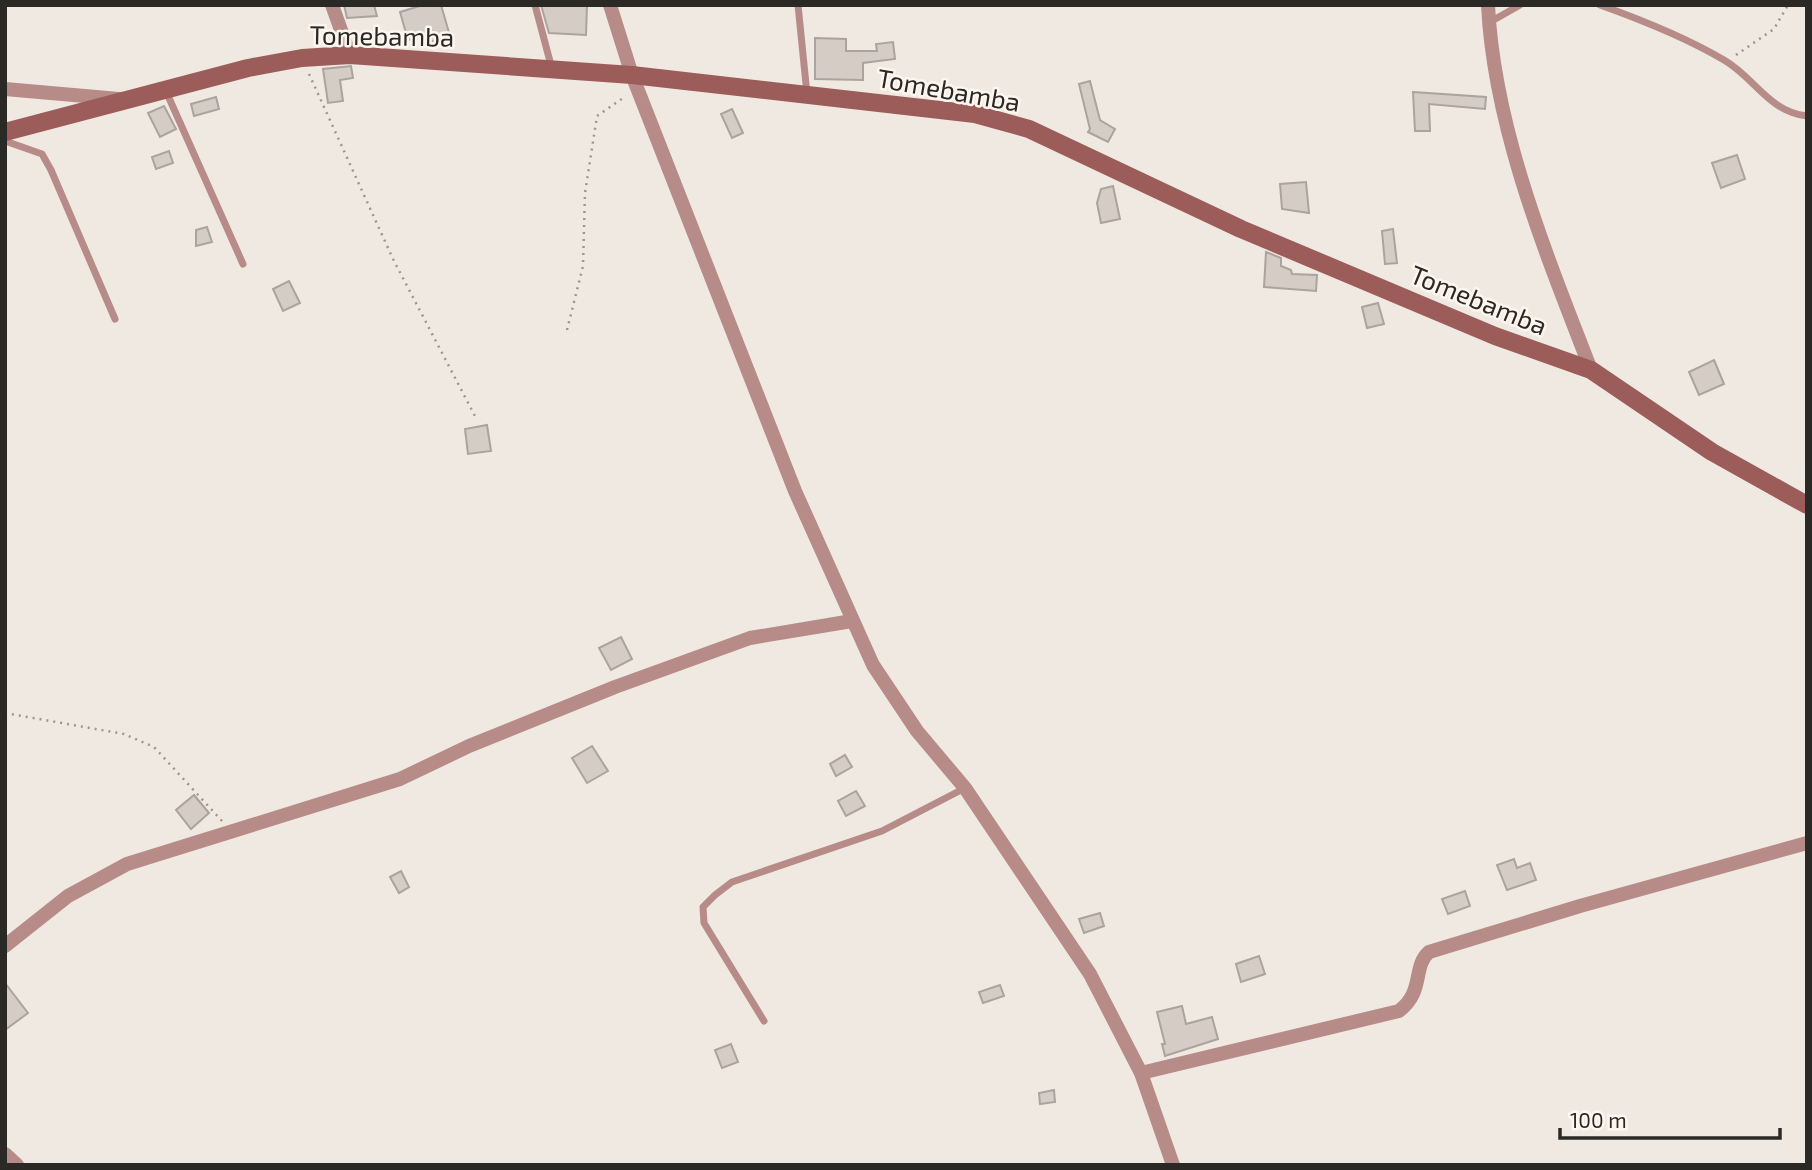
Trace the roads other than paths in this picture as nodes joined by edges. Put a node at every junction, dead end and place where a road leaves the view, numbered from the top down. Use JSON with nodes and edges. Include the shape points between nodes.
{"nodes":[{"id":1,"x":332,"y":5,"type":"edge"},
{"id":2,"x":536,"y":5,"type":"edge"},
{"id":3,"x":610,"y":5,"type":"edge"},
{"id":4,"x":798,"y":5,"type":"edge"},
{"id":5,"x":1488,"y":5,"type":"edge"},
{"id":6,"x":1520,"y":5,"type":"edge"},
{"id":7,"x":1600,"y":5,"type":"edge"},
{"id":8,"x":1489,"y":23,"type":"junction"},
{"id":9,"x":350,"y":55,"type":"junction"},
{"id":10,"x":552,"y":69,"type":"junction"},
{"id":11,"x":636,"y":84,"type":"junction"},
{"id":12,"x":5,"y":89,"type":"edge"},
{"id":13,"x":165,"y":89,"type":"junction"},
{"id":14,"x":807,"y":94,"type":"junction"},
{"id":15,"x":124,"y":100,"type":"junction"},
{"id":16,"x":1807,"y":116,"type":"edge"},
{"id":17,"x":5,"y":132,"type":"edge"},
{"id":18,"x":5,"y":141,"type":"edge"},
{"id":19,"x":243,"y":264,"type":"dead end"},
{"id":20,"x":115,"y":319,"type":"dead end"},
{"id":21,"x":1591,"y":370,"type":"junction"},
{"id":22,"x":1807,"y":505,"type":"edge"},
{"id":23,"x":852,"y":621,"type":"junction"},
{"id":24,"x":965,"y":788,"type":"junction"},
{"id":25,"x":1807,"y":843,"type":"edge"},
{"id":26,"x":5,"y":946,"type":"edge"},
{"id":27,"x":764,"y":1021,"type":"dead end"},
{"id":28,"x":1141,"y":1073,"type":"junction"},
{"id":29,"x":5,"y":1154,"type":"edge"},
{"id":30,"x":17,"y":1165,"type":"edge"},
{"id":31,"x":1173,"y":1165,"type":"edge"}],
"edges":[{"from":1,"to":9,"type":"street"},
{"from":2,"to":10,"type":"lane"},
{"from":3,"to":11,"type":"street"},
{"from":4,"to":14,"type":"lane"},
{"from":5,"to":8,"type":"street"},
{"from":6,"to":8,"type":"lane"},
{"from":7,"to":16,"type":"lane","via":[[1727,61],[1774,104]]},
{"from":8,"to":21,"type":"street","via":[[1500,95],[1535,225]]},
{"from":9,"to":10,"type":"street","name":"Tomebamba"},
{"from":9,"to":13,"type":"street","name":"Tomebamba","via":[[302,58]]},
{"from":10,"to":11,"type":"street","name":"Tomebamba"},
{"from":11,"to":14,"type":"street","name":"Tomebamba"},
{"from":11,"to":23,"type":"street","via":[[794,491]]},
{"from":12,"to":15,"type":"street"},
{"from":13,"to":15,"type":"street","name":"Tomebamba"},
{"from":13,"to":19,"type":"lane"},
{"from":14,"to":21,"type":"street","name":"Tomebamba","via":[[975,114],[1029,129],[1241,229],[1495,336]]},
{"from":15,"to":17,"type":"street","name":"Tomebamba"},
{"from":18,"to":20,"type":"lane","via":[[42,155]]},
{"from":21,"to":22,"type":"street","name":"Tomebamba","via":[[1712,452]]},
{"from":23,"to":24,"type":"street","via":[[873,665],[916,731]]},
{"from":23,"to":26,"type":"street","via":[[750,638],[469,746],[400,779],[127,864],[68,896]]},
{"from":24,"to":27,"type":"lane","via":[[882,831],[732,882],[703,907],[704,923]]},
{"from":24,"to":28,"type":"street","via":[[1090,974]]},
{"from":25,"to":28,"type":"street","via":[[1429,952],[1414,996],[1399,1011]]},
{"from":28,"to":31,"type":"street"},
{"from":29,"to":30,"type":"street"}]}
